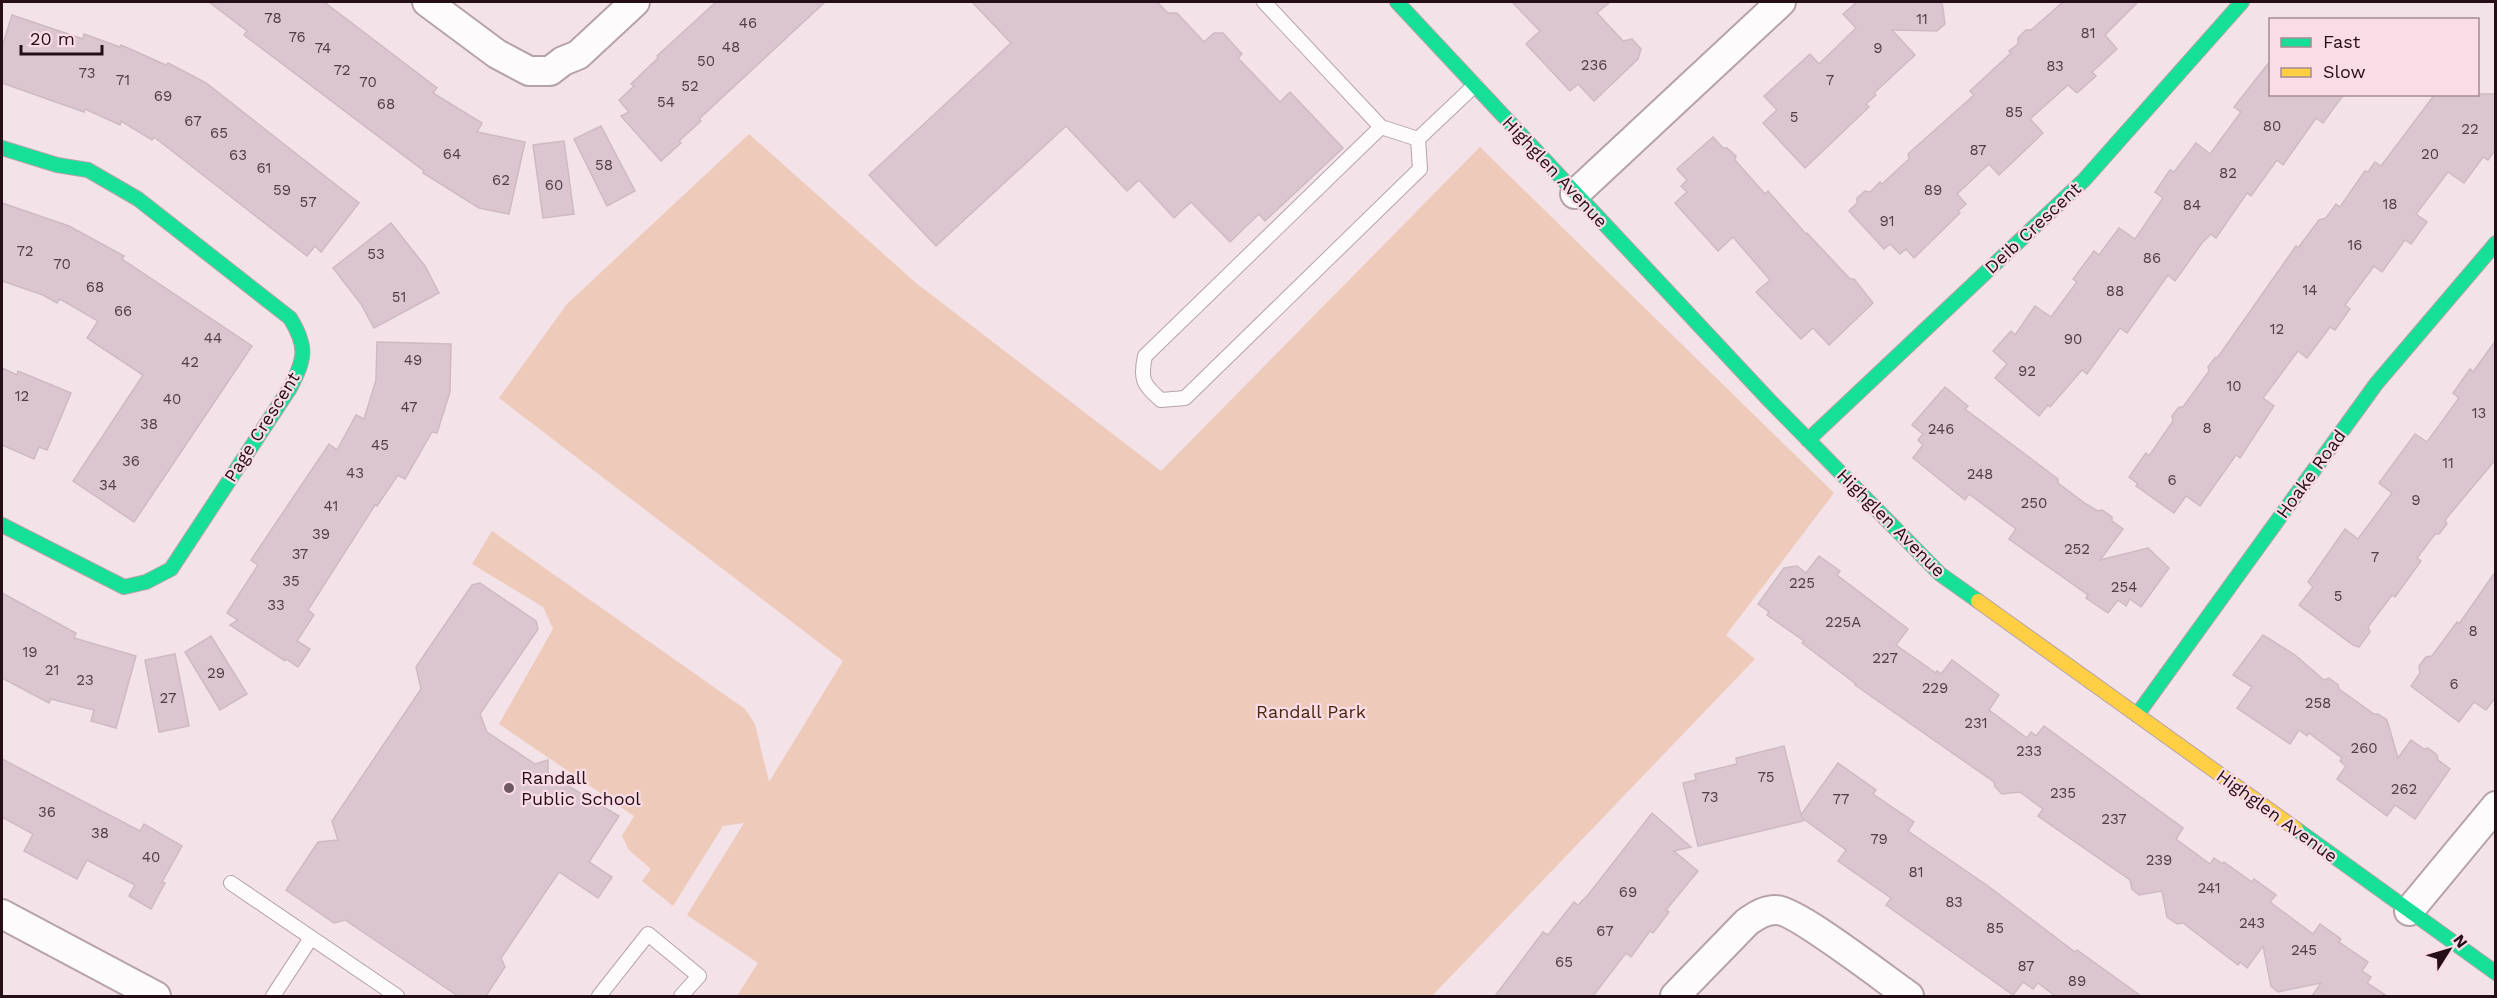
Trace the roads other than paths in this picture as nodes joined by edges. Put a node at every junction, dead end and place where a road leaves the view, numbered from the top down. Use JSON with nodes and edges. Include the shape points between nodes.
{"nodes":[{"id":1,"x":427,"y":2,"type":"edge"},
{"id":2,"x":635,"y":2,"type":"edge"},
{"id":3,"x":1264,"y":2,"type":"edge"},
{"id":4,"x":1397,"y":2,"type":"edge"},
{"id":5,"x":1781,"y":2,"type":"edge"},
{"id":6,"x":2242,"y":2,"type":"edge"},
{"id":7,"x":1475,"y":85,"type":"junction"},
{"id":8,"x":1382,"y":128,"type":"junction"},
{"id":9,"x":1418,"y":140,"type":"junction"},
{"id":10,"x":2,"y":148,"type":"edge"},
{"id":11,"x":1575,"y":194,"type":"junction"},
{"id":12,"x":2496,"y":243,"type":"edge"},
{"id":13,"x":1808,"y":440,"type":"junction"},
{"id":14,"x":2,"y":525,"type":"edge"},
{"id":15,"x":2137,"y":715,"type":"junction"},
{"id":16,"x":2496,"y":806,"type":"edge"},
{"id":17,"x":231,"y":882,"type":"dead end"},
{"id":18,"x":2409,"y":911,"type":"junction"},
{"id":19,"x":2,"y":914,"type":"edge"},
{"id":20,"x":311,"y":938,"type":"junction"},
{"id":21,"x":2496,"y":973,"type":"edge"},
{"id":22,"x":156,"y":996,"type":"edge"},
{"id":23,"x":273,"y":996,"type":"edge"},
{"id":24,"x":397,"y":996,"type":"edge"},
{"id":25,"x":599,"y":996,"type":"edge"},
{"id":26,"x":681,"y":996,"type":"edge"},
{"id":27,"x":1675,"y":996,"type":"edge"},
{"id":28,"x":1909,"y":996,"type":"edge"}],
"edges":[{"from":1,"to":2,"type":"street","via":[[497,54],[529,71],[550,71],[578,55]]},
{"from":3,"to":8,"type":"lane"},
{"from":4,"to":7,"type":"street","name":"Highglen Avenue"},
{"from":5,"to":11,"type":"street"},
{"from":6,"to":13,"type":"street","name":"Deib Crescent","via":[[2084,180]]},
{"from":7,"to":9,"type":"lane"},
{"from":7,"to":11,"type":"street","name":"Highglen Avenue"},
{"from":8,"to":9,"type":"lane"},
{"from":8,"to":9,"type":"lane","via":[[1145,356],[1142,373],[1148,389],[1161,400],[1185,398],[1420,169]]},
{"from":10,"to":14,"type":"street","name":"Page Crescent","via":[[88,170],[138,199],[290,318],[301,335],[304,353],[290,388],[171,569],[146,582],[124,587]]},
{"from":11,"to":13,"type":"street","name":"Highglen Avenue"},
{"from":12,"to":15,"type":"street","name":"Hoake Road","via":[[2376,384]]},
{"from":13,"to":15,"type":"street","name":"Highglen Avenue","via":[[1940,574]]},
{"from":15,"to":18,"type":"street","name":"Highglen Avenue"},
{"from":16,"to":18,"type":"street"},
{"from":17,"to":20,"type":"lane"},
{"from":18,"to":21,"type":"street","name":"Highglen Avenue"},
{"from":19,"to":22,"type":"street"},
{"from":20,"to":23,"type":"lane"},
{"from":20,"to":24,"type":"lane"},
{"from":25,"to":26,"type":"lane","via":[[648,934],[699,976]]},
{"from":27,"to":28,"type":"street","via":[[1747,922],[1760,913],[1778,910],[1800,919]]}]}
